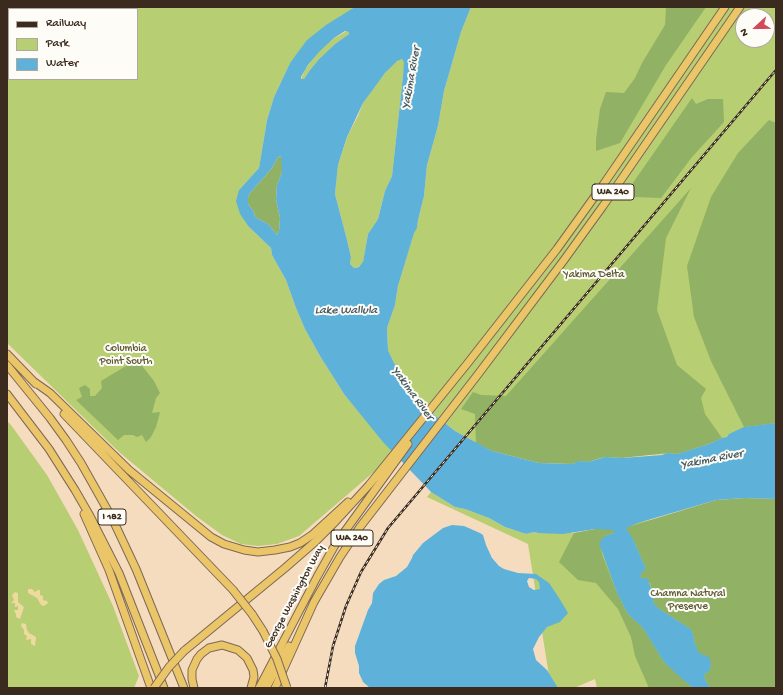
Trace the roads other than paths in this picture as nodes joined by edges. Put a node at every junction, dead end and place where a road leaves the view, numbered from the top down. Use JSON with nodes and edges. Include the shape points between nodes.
{"nodes":[{"id":1,"x":726,"y":7,"type":"edge"},
{"id":2,"x":740,"y":7,"type":"edge"},
{"id":3,"x":7,"y":354,"type":"edge"},
{"id":4,"x":7,"y":365,"type":"edge"},
{"id":5,"x":33,"y":381,"type":"junction"},
{"id":6,"x":7,"y":394,"type":"edge"},
{"id":7,"x":54,"y":457,"type":"junction"},
{"id":8,"x":385,"y":470,"type":"junction"},
{"id":9,"x":376,"y":476,"type":"junction"},
{"id":10,"x":314,"y":602,"type":"junction"},
{"id":11,"x":152,"y":688,"type":"edge"},
{"id":12,"x":164,"y":688,"type":"edge"},
{"id":13,"x":184,"y":688,"type":"edge"},
{"id":14,"x":194,"y":688,"type":"edge"},
{"id":15,"x":251,"y":688,"type":"edge"},
{"id":16,"x":259,"y":688,"type":"edge"},
{"id":17,"x":266,"y":688,"type":"edge"},
{"id":18,"x":275,"y":688,"type":"edge"},
{"id":19,"x":287,"y":688,"type":"edge"}],
"edges":[{"from":1,"to":8,"type":"highway","name":"George Washington Way","number":"WA 240","via":[[580,217]]},
{"from":2,"to":10,"type":"highway","number":"WA 240","via":[[603,206],[360,527]]},
{"from":3,"to":5,"type":"highway"},
{"from":4,"to":13,"type":"highway","number":"I 182","via":[[66,440],[112,518],[136,569]]},
{"from":5,"to":9,"type":"highway","via":[[50,393],[129,470],[211,537],[237,549],[267,552],[300,543]]},
{"from":5,"to":19,"type":"highway","bridge":true,"via":[[233,590],[262,631]]},
{"from":6,"to":7,"type":"highway","number":"I 182"},
{"from":7,"to":11,"type":"highway","via":[[100,549]]},
{"from":7,"to":12,"type":"highway","number":"I 182","via":[[110,554]]},
{"from":8,"to":9,"type":"highway","number":"WA 240"},
{"from":8,"to":16,"type":"highway","name":"George Washington Way","via":[[335,545]]},
{"from":9,"to":11,"type":"highway","number":"WA 240","bridge":true,"via":[[316,541],[184,651]]},
{"from":10,"to":17,"type":"highway","name":"George Washington Way"},
{"from":10,"to":18,"type":"highway","number":"WA 240"},
{"from":14,"to":15,"type":"highway","via":[[192,670],[200,654],[209,648],[222,645],[238,650],[247,658],[254,677]]}]}
